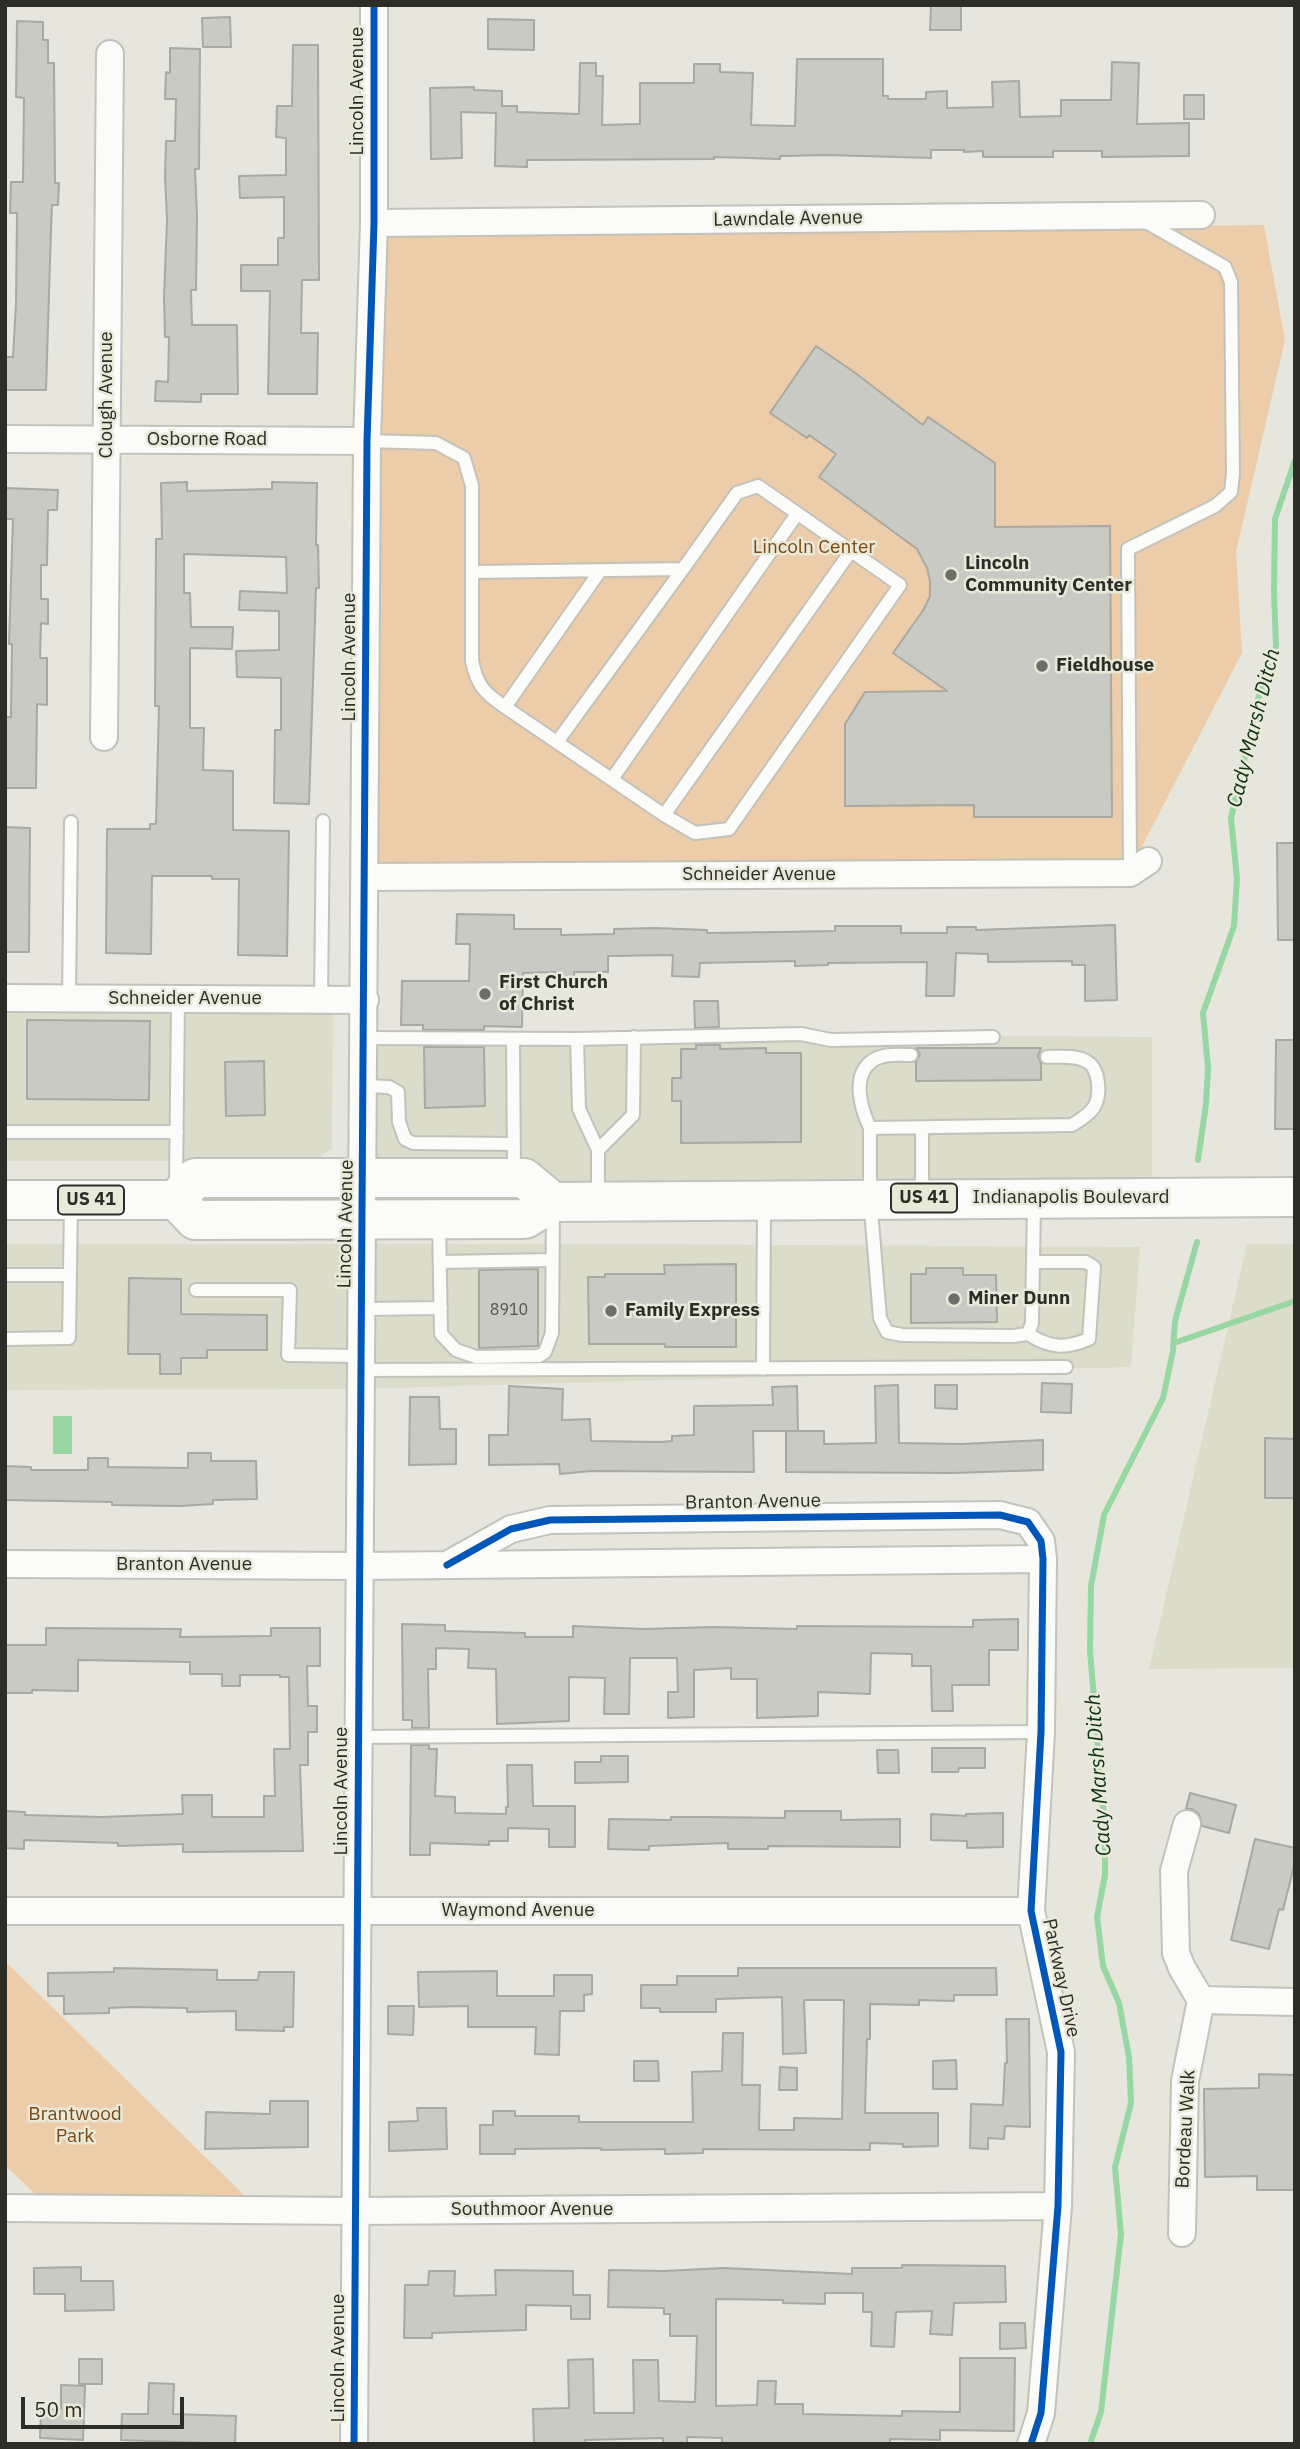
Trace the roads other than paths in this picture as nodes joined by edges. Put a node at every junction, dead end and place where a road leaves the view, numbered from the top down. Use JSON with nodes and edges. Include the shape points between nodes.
{"nodes":[{"id":1,"x":374,"y":5,"type":"edge"},
{"id":2,"x":110,"y":54,"type":"dead end"},
{"id":3,"x":1201,"y":215,"type":"dead end"},
{"id":4,"x":1136,"y":216,"type":"junction"},
{"id":5,"x":374,"y":223,"type":"junction"},
{"id":6,"x":5,"y":439,"type":"edge"},
{"id":7,"x":107,"y":439,"type":"junction"},
{"id":8,"x":367,"y":441,"type":"junction"},
{"id":9,"x":797,"y":514,"type":"junction"},
{"id":10,"x":851,"y":551,"type":"junction"},
{"id":11,"x":683,"y":569,"type":"junction"},
{"id":12,"x":600,"y":571,"type":"junction"},
{"id":13,"x":472,"y":572,"type":"junction"},
{"id":14,"x":505,"y":707,"type":"junction"},
{"id":15,"x":104,"y":737,"type":"dead end"},
{"id":16,"x":557,"y":742,"type":"junction"},
{"id":17,"x":612,"y":779,"type":"junction"},
{"id":18,"x":664,"y":815,"type":"junction"},
{"id":19,"x":323,"y":821,"type":"dead end"},
{"id":20,"x":71,"y":822,"type":"dead end"},
{"id":21,"x":1139,"y":867,"type":"joint"},
{"id":22,"x":365,"y":877,"type":"junction"},
{"id":23,"x":5,"y":998,"type":"edge"},
{"id":24,"x":69,"y":999,"type":"junction"},
{"id":25,"x":178,"y":999,"type":"junction"},
{"id":26,"x":321,"y":1000,"type":"junction"},
{"id":27,"x":365,"y":1000,"type":"junction"},
{"id":28,"x":634,"y":1037,"type":"junction"},
{"id":29,"x":993,"y":1037,"type":"dead end"},
{"id":30,"x":364,"y":1038,"type":"junction"},
{"id":31,"x":513,"y":1039,"type":"junction"},
{"id":32,"x":578,"y":1039,"type":"junction"},
{"id":33,"x":911,"y":1055,"type":"dead end"},
{"id":34,"x":1047,"y":1057,"type":"dead end"},
{"id":35,"x":364,"y":1086,"type":"junction"},
{"id":36,"x":870,"y":1128,"type":"junction"},
{"id":37,"x":922,"y":1128,"type":"junction"},
{"id":38,"x":5,"y":1132,"type":"edge"},
{"id":39,"x":177,"y":1132,"type":"junction"},
{"id":40,"x":598,"y":1150,"type":"junction"},
{"id":41,"x":513,"y":1161,"type":"junction"},
{"id":42,"x":362,"y":1178,"type":"junction"},
{"id":43,"x":1295,"y":1197,"type":"edge"},
{"id":44,"x":870,"y":1199,"type":"junction"},
{"id":45,"x":922,"y":1199,"type":"junction"},
{"id":46,"x":1034,"y":1199,"type":"junction"},
{"id":47,"x":5,"y":1200,"type":"edge"},
{"id":48,"x":72,"y":1200,"type":"junction"},
{"id":49,"x":176,"y":1200,"type":"junction"},
{"id":50,"x":764,"y":1201,"type":"junction"},
{"id":51,"x":553,"y":1202,"type":"junction"},
{"id":52,"x":598,"y":1202,"type":"junction"},
{"id":53,"x":361,"y":1219,"type":"junction"},
{"id":54,"x":439,"y":1219,"type":"junction"},
{"id":55,"x":551,"y":1260,"type":"junction"},
{"id":56,"x":440,"y":1262,"type":"junction"},
{"id":57,"x":1034,"y":1262,"type":"junction"},
{"id":58,"x":5,"y":1275,"type":"edge"},
{"id":59,"x":69,"y":1275,"type":"junction"},
{"id":60,"x":196,"y":1290,"type":"dead end"},
{"id":61,"x":441,"y":1308,"type":"junction"},
{"id":62,"x":360,"y":1310,"type":"junction"},
{"id":63,"x":1028,"y":1334,"type":"junction"},
{"id":64,"x":5,"y":1339,"type":"edge"},
{"id":65,"x":360,"y":1363,"type":"junction"},
{"id":66,"x":1066,"y":1367,"type":"dead end"},
{"id":67,"x":763,"y":1368,"type":"junction"},
{"id":68,"x":1043,"y":1559,"type":"junction"},
{"id":69,"x":5,"y":1563,"type":"edge"},
{"id":70,"x":447,"y":1565,"type":"junction"},
{"id":71,"x":358,"y":1566,"type":"junction"},
{"id":72,"x":1041,"y":1732,"type":"junction"},
{"id":73,"x":358,"y":1737,"type":"junction"},
{"id":74,"x":1187,"y":1824,"type":"dead end"},
{"id":75,"x":5,"y":1911,"type":"edge"},
{"id":76,"x":1031,"y":1911,"type":"junction"},
{"id":77,"x":357,"y":1912,"type":"junction"},
{"id":78,"x":1201,"y":2000,"type":"junction"},
{"id":79,"x":1295,"y":2002,"type":"edge"},
{"id":80,"x":1058,"y":2206,"type":"junction"},
{"id":81,"x":5,"y":2208,"type":"edge"},
{"id":82,"x":355,"y":2211,"type":"junction"},
{"id":83,"x":1182,"y":2233,"type":"dead end"},
{"id":84,"x":354,"y":2444,"type":"edge"},
{"id":85,"x":1031,"y":2444,"type":"edge"}],
"edges":[{"from":1,"to":5,"type":"street","name":"Lincoln Avenue"},
{"from":2,"to":7,"type":"street","name":"Clough Avenue"},
{"from":3,"to":4,"type":"street","name":"Lawndale Avenue"},
{"from":4,"to":5,"type":"street","name":"Lawndale Avenue"},
{"from":4,"to":21,"type":"lane","via":[[1224,267],[1231,282],[1233,473],[1231,492],[1215,506],[1128,549]]},
{"from":5,"to":8,"type":"street","name":"Lincoln Avenue"},
{"from":6,"to":7,"type":"street","name":"Osborne Road"},
{"from":7,"to":8,"type":"street","name":"Osborne Road"},
{"from":7,"to":15,"type":"street","name":"Clough Avenue"},
{"from":8,"to":13,"type":"lane","via":[[436,443],[464,458],[472,486]]},
{"from":8,"to":22,"type":"street","name":"Lincoln Avenue"},
{"from":9,"to":10,"type":"lane"},
{"from":9,"to":11,"type":"lane","via":[[758,486],[737,493]]},
{"from":9,"to":17,"type":"lane"},
{"from":10,"to":18,"type":"lane"},
{"from":10,"to":18,"type":"lane","via":[[900,585],[737,817],[729,828],[695,833]]},
{"from":11,"to":12,"type":"lane"},
{"from":11,"to":16,"type":"lane"},
{"from":12,"to":13,"type":"lane"},
{"from":12,"to":14,"type":"lane"},
{"from":13,"to":14,"type":"lane","via":[[474,672],[477,682]]},
{"from":14,"to":16,"type":"lane"},
{"from":16,"to":17,"type":"lane"},
{"from":17,"to":18,"type":"lane"},
{"from":19,"to":26,"type":"lane"},
{"from":20,"to":24,"type":"lane"},
{"from":21,"to":22,"type":"street","name":"Schneider Avenue"},
{"from":22,"to":27,"type":"street","name":"Lincoln Avenue"},
{"from":23,"to":24,"type":"street","name":"Schneider Avenue"},
{"from":24,"to":25,"type":"street","name":"Schneider Avenue"},
{"from":25,"to":26,"type":"street","name":"Schneider Avenue"},
{"from":25,"to":39,"type":"lane"},
{"from":26,"to":27,"type":"street","name":"Schneider Avenue"},
{"from":27,"to":30,"type":"street","name":"Lincoln Avenue"},
{"from":28,"to":29,"type":"lane"},
{"from":28,"to":32,"type":"lane"},
{"from":28,"to":40,"type":"lane","via":[[633,1115]]},
{"from":30,"to":31,"type":"lane"},
{"from":30,"to":35,"type":"street","name":"Lincoln Avenue"},
{"from":31,"to":32,"type":"lane"},
{"from":31,"to":41,"type":"lane"},
{"from":32,"to":40,"type":"lane","via":[[579,1109]]},
{"from":33,"to":36,"type":"lane","via":[[888,1055],[863,1070],[862,1111]]},
{"from":34,"to":37,"type":"lane","via":[[1084,1059],[1098,1075],[1096,1105],[1072,1125]]},
{"from":35,"to":41,"type":"lane","via":[[398,1092],[405,1139]]},
{"from":35,"to":42,"type":"street","name":"Lincoln Avenue"},
{"from":36,"to":37,"type":"lane"},
{"from":36,"to":44,"type":"lane"},
{"from":37,"to":45,"type":"lane"},
{"from":38,"to":39,"type":"lane"},
{"from":39,"to":49,"type":"lane"},
{"from":40,"to":52,"type":"lane"},
{"from":41,"to":42,"type":"highway"},
{"from":41,"to":51,"type":"highway","via":[[524,1178]]},
{"from":42,"to":49,"type":"highway","via":[[195,1178]]},
{"from":42,"to":53,"type":"street","name":"Lincoln Avenue"},
{"from":43,"to":46,"type":"highway","name":"Indianapolis Boulevard","number":"US 41"},
{"from":44,"to":45,"type":"highway","name":"Indianapolis Boulevard","number":"US 41"},
{"from":44,"to":50,"type":"highway","name":"Indianapolis Boulevard","number":"US 41"},
{"from":44,"to":63,"type":"lane","via":[[880,1318],[887,1332]]},
{"from":45,"to":46,"type":"highway","name":"Indianapolis Boulevard","number":"US 41"},
{"from":46,"to":57,"type":"lane"},
{"from":47,"to":48,"type":"highway","number":"US 41"},
{"from":48,"to":49,"type":"highway","number":"US 41"},
{"from":48,"to":59,"type":"lane"},
{"from":49,"to":53,"type":"highway","name":"Indianapolis Boulevard","number":"US 41","via":[[195,1220]]},
{"from":50,"to":52,"type":"highway","name":"Indianapolis Boulevard","number":"US 41"},
{"from":50,"to":67,"type":"lane"},
{"from":51,"to":52,"type":"highway","name":"Indianapolis Boulevard","number":"US 41"},
{"from":51,"to":54,"type":"highway","name":"Indianapolis Boulevard","number":"US 41","via":[[525,1219]]},
{"from":51,"to":55,"type":"lane"},
{"from":53,"to":54,"type":"highway","name":"Indianapolis Boulevard","number":"US 41"},
{"from":53,"to":62,"type":"street","name":"Lincoln Avenue"},
{"from":54,"to":56,"type":"lane"},
{"from":55,"to":56,"type":"lane"},
{"from":55,"to":61,"type":"lane","via":[[552,1333],[539,1356],[476,1357],[456,1350],[441,1334]]},
{"from":56,"to":61,"type":"lane"},
{"from":57,"to":63,"type":"lane"},
{"from":57,"to":63,"type":"lane","via":[[1086,1262],[1094,1267],[1089,1339],[1071,1347],[1044,1344]]},
{"from":58,"to":59,"type":"lane"},
{"from":59,"to":64,"type":"lane","via":[[69,1338]]},
{"from":60,"to":65,"type":"lane","via":[[290,1290],[288,1355]]},
{"from":61,"to":62,"type":"lane"},
{"from":62,"to":65,"type":"street","name":"Lincoln Avenue"},
{"from":65,"to":67,"type":"lane"},
{"from":65,"to":71,"type":"street","name":"Lincoln Avenue"},
{"from":66,"to":67,"type":"lane"},
{"from":68,"to":70,"type":"street","name":"Branton Avenue"},
{"from":68,"to":70,"type":"street","name":"Branton Avenue","via":[[1041,1541],[1028,1522],[1000,1515],[550,1520],[511,1529]]},
{"from":68,"to":72,"type":"street","name":"Parkway Drive"},
{"from":69,"to":71,"type":"street","name":"Branton Avenue"},
{"from":70,"to":71,"type":"street","name":"Branton Avenue"},
{"from":71,"to":73,"type":"street","name":"Lincoln Avenue"},
{"from":72,"to":73,"type":"lane"},
{"from":72,"to":76,"type":"street","name":"Parkway Drive"},
{"from":73,"to":77,"type":"street","name":"Lincoln Avenue"},
{"from":74,"to":78,"type":"street","via":[[1174,1871],[1176,1953]]},
{"from":75,"to":77,"type":"street","name":"Waymond Avenue"},
{"from":76,"to":77,"type":"street","name":"Waymond Avenue"},
{"from":76,"to":80,"type":"street","name":"Parkway Drive","via":[[1061,2052]]},
{"from":77,"to":82,"type":"street","name":"Lincoln Avenue"},
{"from":78,"to":79,"type":"street"},
{"from":78,"to":83,"type":"street","name":"Bordeau Walk","via":[[1185,2081]]},
{"from":80,"to":82,"type":"street","name":"Southmoor Avenue"},
{"from":80,"to":85,"type":"street","name":"Parkway Drive","via":[[1041,2413]]},
{"from":81,"to":82,"type":"street","name":"Southmoor Avenue"},
{"from":82,"to":84,"type":"street","name":"Lincoln Avenue"}]}
